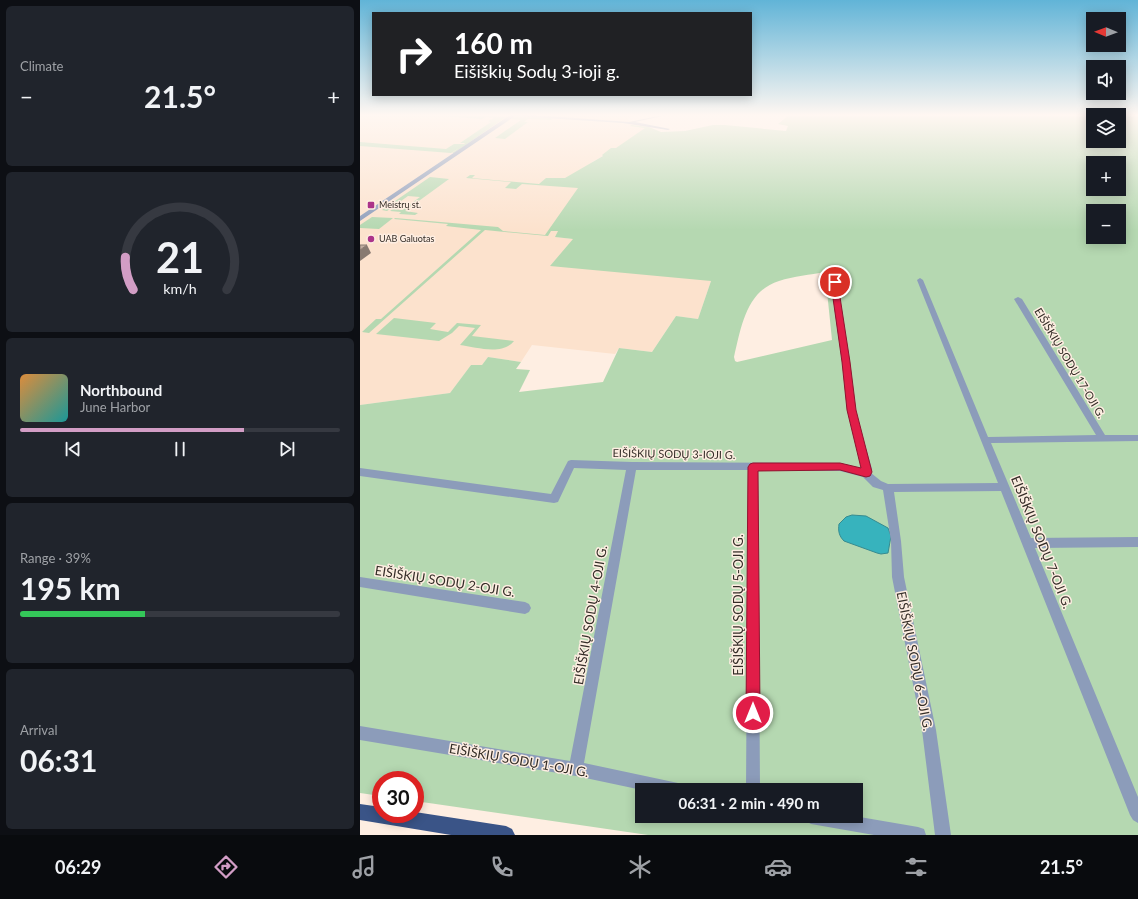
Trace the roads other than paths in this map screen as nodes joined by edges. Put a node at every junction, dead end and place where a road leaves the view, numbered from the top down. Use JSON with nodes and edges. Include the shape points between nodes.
{"nodes":[{"id":1,"x":457,"y":153,"type":"edge"},
{"id":2,"x":360,"y":219,"type":"edge"},
{"id":3,"x":920,"y":280,"type":"dead end"},
{"id":4,"x":838,"y":281,"type":"dead end"},
{"id":5,"x":1018,"y":299,"type":"dead end"},
{"id":6,"x":1102,"y":438,"type":"junction"},
{"id":7,"x":1138,"y":438,"type":"edge"},
{"id":8,"x":984,"y":440,"type":"junction"},
{"id":9,"x":632,"y":466,"type":"junction"},
{"id":10,"x":753,"y":467,"type":"junction"},
{"id":11,"x":360,"y":472,"type":"edge"},
{"id":12,"x":866,"y":474,"type":"junction"},
{"id":13,"x":1004,"y":487,"type":"junction"},
{"id":14,"x":888,"y":488,"type":"junction"},
{"id":15,"x":1138,"y":542,"type":"edge"},
{"id":16,"x":1027,"y":544,"type":"junction"},
{"id":17,"x":360,"y":582,"type":"edge"},
{"id":18,"x":525,"y":608,"type":"dead end"},
{"id":19,"x":360,"y":733,"type":"edge"},
{"id":20,"x":576,"y":769,"type":"junction"},
{"id":21,"x":644,"y":783,"type":"edge"},
{"id":22,"x":753,"y":783,"type":"edge"},
{"id":23,"x":360,"y":812,"type":"edge"},
{"id":24,"x":1138,"y":815,"type":"edge"},
{"id":25,"x":851,"y":823,"type":"edge"},
{"id":26,"x":506,"y":835,"type":"edge"},
{"id":27,"x":918,"y":835,"type":"edge"},
{"id":28,"x":943,"y":835,"type":"edge"}],
"edges":[{"from":1,"to":2,"type":"street"},
{"from":3,"to":8,"type":"street","name":"EIŠIŠKIŲ SODŲ 7-OJI G."},
{"from":4,"to":12,"type":"street","via":[[834,284],[851,410],[867,469]]},
{"from":5,"to":6,"type":"street","name":"EIŠIŠKIŲ SODŲ 17-OJI G."},
{"from":6,"to":7,"type":"street"},
{"from":6,"to":8,"type":"street"},
{"from":8,"to":13,"type":"street","name":"EIŠIŠKIŲ SODŲ 7-OJI G."},
{"from":9,"to":10,"type":"street","name":"EIŠIŠKIŲ SODŲ 3-IOJI G."},
{"from":9,"to":11,"type":"street","name":"EIŠIŠKIŲ SODŲ 3-IOJI G.","via":[[571,464],[554,499]]},
{"from":9,"to":20,"type":"street","name":"EIŠIŠKIŲ SODŲ 4-OJI G."},
{"from":10,"to":12,"type":"street","name":"EIŠIŠKIŲ SODŲ 3-IOJI G.","via":[[840,467]]},
{"from":10,"to":22,"type":"street","name":"EIŠIŠKIŲ SODŲ 5-OJI G."},
{"from":12,"to":14,"type":"street","name":"EIŠIŠKIŲ SODŲ 3-IOJI G.","via":[[877,484]]},
{"from":13,"to":14,"type":"street","name":"EIŠIŠKIŲ SODŲ 3-IOJI G."},
{"from":13,"to":16,"type":"street","name":"EIŠIŠKIŲ SODŲ 7-OJI G."},
{"from":14,"to":28,"type":"street","name":"EIŠIŠKIŲ SODŲ 6-OJI G.","via":[[896,541],[898,577],[929,730]]},
{"from":15,"to":16,"type":"street"},
{"from":16,"to":24,"type":"street","name":"EIŠIŠKIŲ SODŲ 7-OJI G."},
{"from":17,"to":18,"type":"street","name":"EIŠIŠKIŲ SODŲ 2-OJI G."},
{"from":19,"to":20,"type":"street","name":"EIŠIŠKIŲ SODŲ 1-OJI G."},
{"from":20,"to":21,"type":"street","name":"EIŠIŠKIŲ SODŲ 1-OJI G."},
{"from":23,"to":26,"type":"main road"},
{"from":25,"to":27,"type":"street"}]}
